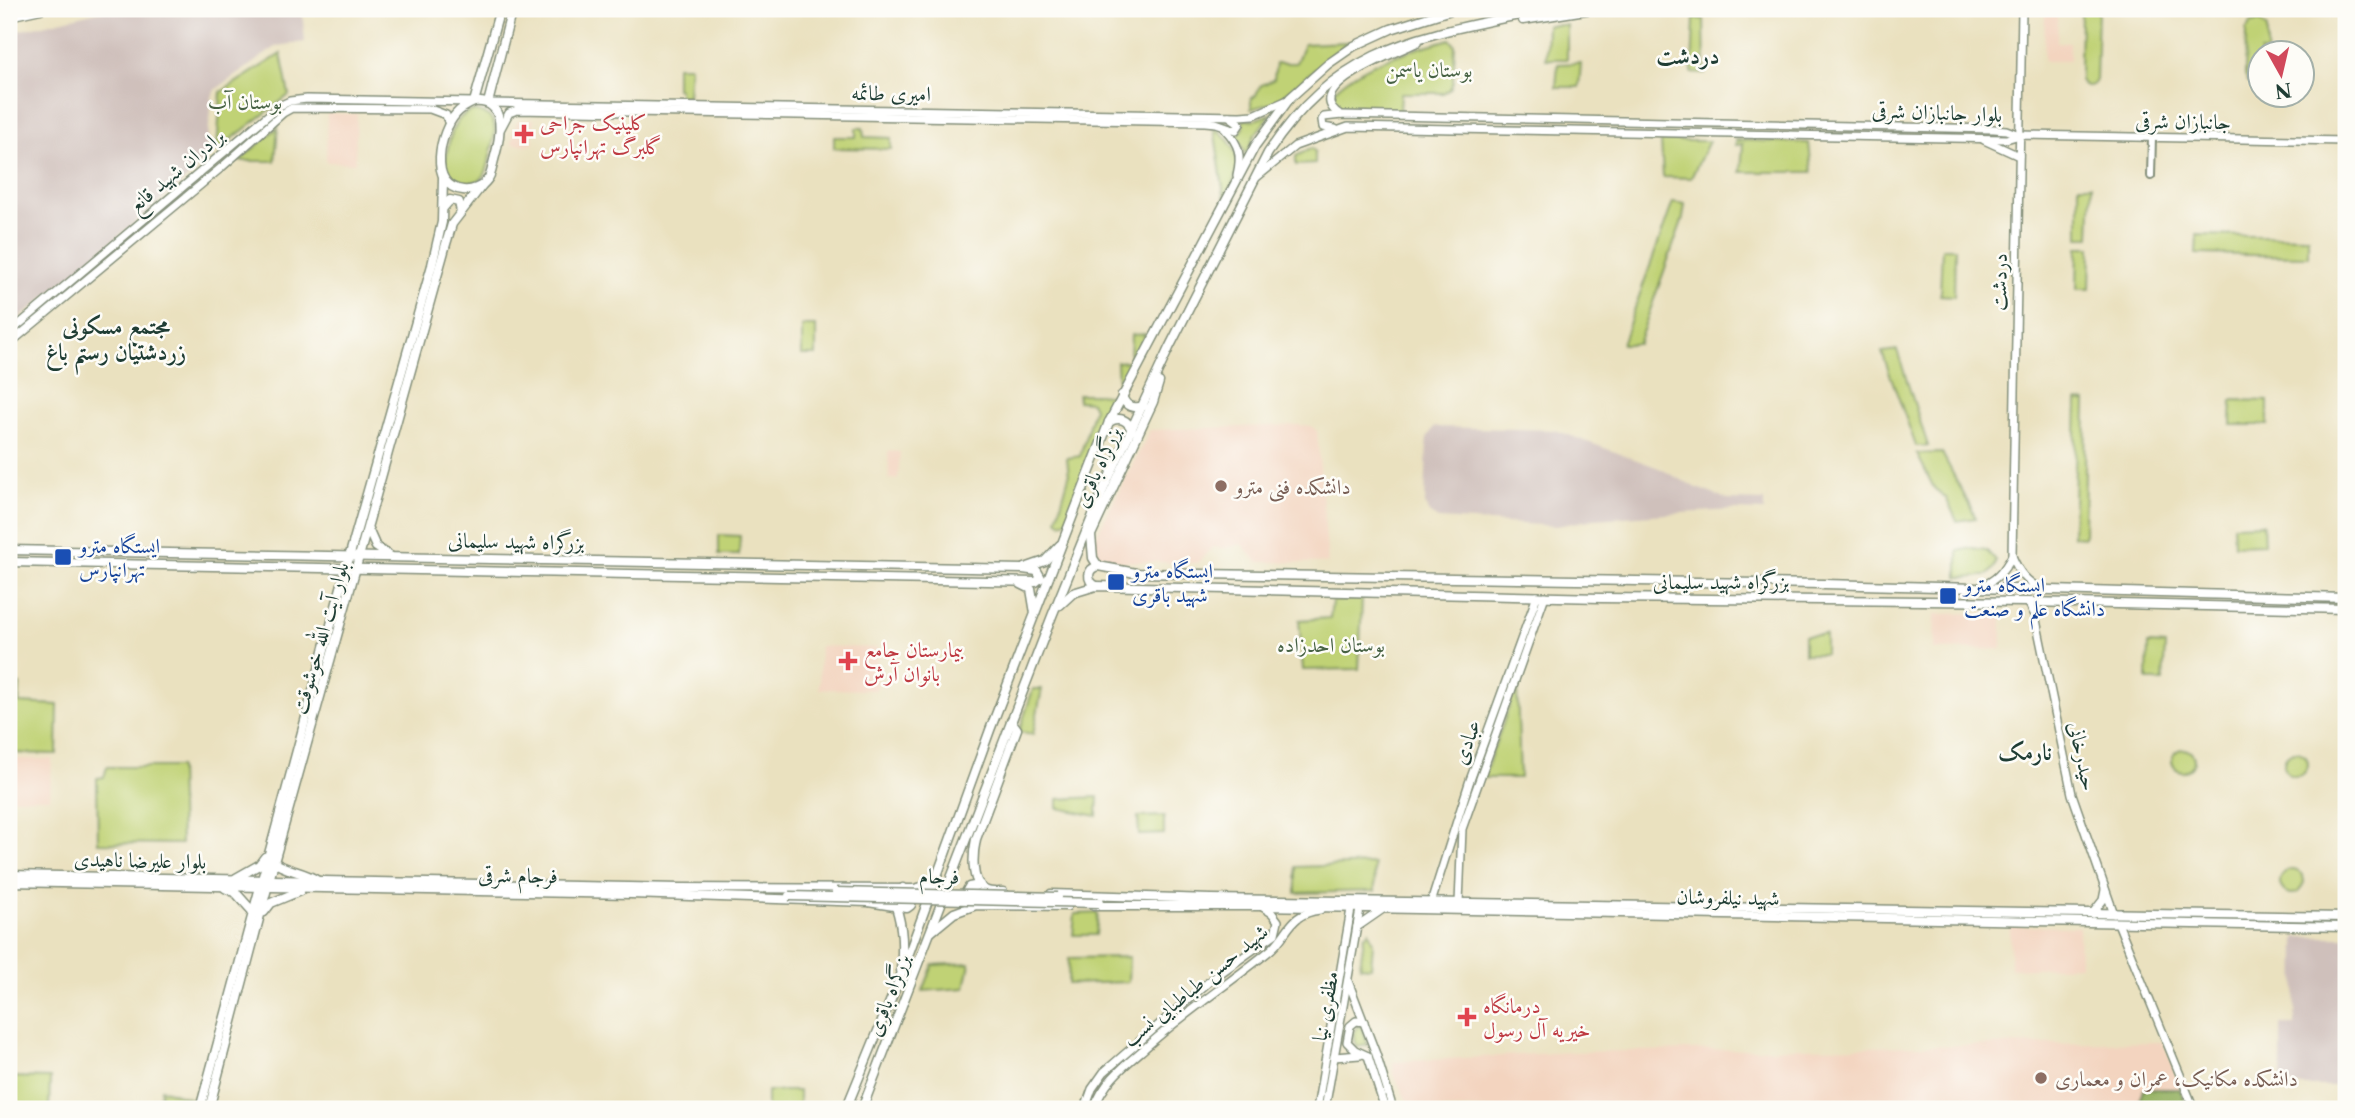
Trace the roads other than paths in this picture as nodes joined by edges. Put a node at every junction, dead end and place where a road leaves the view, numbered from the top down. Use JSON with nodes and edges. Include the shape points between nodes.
{"nodes":[{"id":1,"x":41,"y":9,"type":"edge"},
{"id":2,"x":500,"y":9,"type":"edge"},
{"id":3,"x":512,"y":9,"type":"edge"},
{"id":4,"x":1454,"y":9,"type":"edge"},
{"id":5,"x":1547,"y":9,"type":"edge"},
{"id":6,"x":1592,"y":9,"type":"edge"},
{"id":7,"x":2022,"y":9,"type":"edge"},
{"id":8,"x":9,"y":16,"type":"edge"},
{"id":9,"x":1462,"y":28,"type":"junction"},
{"id":10,"x":1433,"y":34,"type":"junction"},
{"id":11,"x":1290,"y":98,"type":"junction"},
{"id":12,"x":474,"y":103,"type":"junction"},
{"id":13,"x":488,"y":103,"type":"junction"},
{"id":14,"x":503,"y":104,"type":"junction"},
{"id":15,"x":826,"y":112,"type":"junction"},
{"id":16,"x":509,"y":113,"type":"junction"},
{"id":17,"x":1342,"y":115,"type":"junction"},
{"id":18,"x":1229,"y":116,"type":"junction"},
{"id":19,"x":449,"y":125,"type":"junction"},
{"id":20,"x":1222,"y":126,"type":"junction"},
{"id":21,"x":501,"y":128,"type":"junction"},
{"id":22,"x":1341,"y":129,"type":"junction"},
{"id":23,"x":2020,"y":135,"type":"junction"},
{"id":24,"x":2152,"y":137,"type":"junction"},
{"id":25,"x":1980,"y":138,"type":"junction"},
{"id":26,"x":2346,"y":141,"type":"edge"},
{"id":27,"x":2019,"y":156,"type":"junction"},
{"id":28,"x":2151,"y":176,"type":"dead end"},
{"id":29,"x":443,"y":177,"type":"junction"},
{"id":30,"x":1254,"y":180,"type":"junction"},
{"id":31,"x":483,"y":184,"type":"junction"},
{"id":32,"x":1234,"y":187,"type":"junction"},
{"id":33,"x":443,"y":208,"type":"junction"},
{"id":34,"x":461,"y":212,"type":"junction"},
{"id":35,"x":50,"y":303,"type":"junction"},
{"id":36,"x":9,"y":333,"type":"edge"},
{"id":37,"x":9,"y":344,"type":"edge"},
{"id":38,"x":1165,"y":357,"type":"junction"},
{"id":39,"x":1122,"y":396,"type":"junction"},
{"id":40,"x":1143,"y":406,"type":"junction"},
{"id":41,"x":1109,"y":422,"type":"junction"},
{"id":42,"x":1132,"y":430,"type":"junction"},
{"id":43,"x":368,"y":527,"type":"junction"},
{"id":44,"x":1065,"y":538,"type":"junction"},
{"id":45,"x":9,"y":550,"type":"edge"},
{"id":46,"x":350,"y":556,"type":"junction"},
{"id":47,"x":360,"y":556,"type":"junction"},
{"id":48,"x":393,"y":556,"type":"junction"},
{"id":49,"x":2011,"y":556,"type":"junction"},
{"id":50,"x":9,"y":562,"type":"edge"},
{"id":51,"x":1098,"y":566,"type":"junction"},
{"id":52,"x":321,"y":568,"type":"junction"},
{"id":53,"x":347,"y":568,"type":"junction"},
{"id":54,"x":358,"y":569,"type":"junction"},
{"id":55,"x":1023,"y":569,"type":"junction"},
{"id":56,"x":1603,"y":581,"type":"junction"},
{"id":57,"x":1630,"y":581,"type":"junction"},
{"id":58,"x":1014,"y":582,"type":"junction"},
{"id":59,"x":1096,"y":586,"type":"junction"},
{"id":60,"x":342,"y":588,"type":"junction"},
{"id":61,"x":1978,"y":588,"type":"junction"},
{"id":62,"x":2042,"y":591,"type":"junction"},
{"id":63,"x":1541,"y":596,"type":"junction"},
{"id":64,"x":1601,"y":598,"type":"junction"},
{"id":65,"x":1630,"y":598,"type":"junction"},
{"id":66,"x":2346,"y":598,"type":"edge"},
{"id":67,"x":2028,"y":602,"type":"junction"},
{"id":68,"x":2346,"y":609,"type":"edge"},
{"id":69,"x":1035,"y":615,"type":"junction"},
{"id":70,"x":1052,"y":616,"type":"junction"},
{"id":71,"x":1012,"y":721,"type":"junction"},
{"id":72,"x":990,"y":730,"type":"junction"},
{"id":73,"x":1006,"y":736,"type":"junction"},
{"id":74,"x":982,"y":752,"type":"junction"},
{"id":75,"x":998,"y":760,"type":"junction"},
{"id":76,"x":1458,"y":829,"type":"junction"},
{"id":77,"x":269,"y":852,"type":"junction"},
{"id":78,"x":274,"y":862,"type":"junction"},
{"id":79,"x":9,"y":875,"type":"edge"},
{"id":80,"x":232,"y":879,"type":"junction"},
{"id":81,"x":318,"y":881,"type":"junction"},
{"id":82,"x":9,"y":882,"type":"edge"},
{"id":83,"x":265,"y":883,"type":"junction"},
{"id":84,"x":933,"y":884,"type":"junction"},
{"id":85,"x":980,"y":885,"type":"junction"},
{"id":86,"x":222,"y":886,"type":"junction"},
{"id":87,"x":310,"y":888,"type":"junction"},
{"id":88,"x":767,"y":888,"type":"junction"},
{"id":89,"x":902,"y":888,"type":"junction"},
{"id":90,"x":2105,"y":889,"type":"junction"},
{"id":91,"x":631,"y":891,"type":"junction"},
{"id":92,"x":790,"y":894,"type":"junction"},
{"id":93,"x":1110,"y":895,"type":"junction"},
{"id":94,"x":767,"y":899,"type":"junction"},
{"id":95,"x":1099,"y":901,"type":"junction"},
{"id":96,"x":1431,"y":903,"type":"junction"},
{"id":97,"x":976,"y":905,"type":"junction"},
{"id":98,"x":1109,"y":905,"type":"junction"},
{"id":99,"x":1356,"y":905,"type":"junction"},
{"id":100,"x":1260,"y":906,"type":"junction"},
{"id":101,"x":896,"y":907,"type":"junction"},
{"id":102,"x":1459,"y":907,"type":"junction"},
{"id":103,"x":1333,"y":908,"type":"junction"},
{"id":104,"x":1383,"y":909,"type":"junction"},
{"id":105,"x":258,"y":913,"type":"junction"},
{"id":106,"x":2092,"y":914,"type":"junction"},
{"id":107,"x":2242,"y":915,"type":"junction"},
{"id":108,"x":2346,"y":917,"type":"edge"},
{"id":109,"x":2116,"y":918,"type":"junction"},
{"id":110,"x":2242,"y":925,"type":"junction"},
{"id":111,"x":2346,"y":927,"type":"edge"},
{"id":112,"x":1357,"y":928,"type":"junction"},
{"id":113,"x":931,"y":932,"type":"junction"},
{"id":114,"x":1343,"y":952,"type":"junction"},
{"id":115,"x":1352,"y":954,"type":"junction"},
{"id":116,"x":1239,"y":961,"type":"junction"},
{"id":117,"x":1247,"y":968,"type":"junction"},
{"id":118,"x":901,"y":975,"type":"junction"},
{"id":119,"x":1348,"y":979,"type":"junction"},
{"id":120,"x":1358,"y":1005,"type":"junction"},
{"id":121,"x":1364,"y":1022,"type":"junction"},
{"id":122,"x":1350,"y":1027,"type":"junction"},
{"id":123,"x":1368,"y":1055,"type":"junction"},
{"id":124,"x":1334,"y":1057,"type":"junction"},
{"id":125,"x":200,"y":1109,"type":"edge"},
{"id":126,"x":209,"y":1109,"type":"edge"},
{"id":127,"x":846,"y":1109,"type":"edge"},
{"id":128,"x":862,"y":1109,"type":"edge"},
{"id":129,"x":1085,"y":1109,"type":"edge"},
{"id":130,"x":1094,"y":1109,"type":"edge"},
{"id":131,"x":1317,"y":1109,"type":"edge"},
{"id":132,"x":1325,"y":1109,"type":"edge"},
{"id":133,"x":1385,"y":1109,"type":"edge"},
{"id":134,"x":1393,"y":1109,"type":"edge"},
{"id":135,"x":2194,"y":1109,"type":"edge"}],
"edges":[{"from":1,"to":8,"type":"main road"},
{"from":2,"to":12,"type":"main road"},
{"from":3,"to":13,"type":"main road"},
{"from":4,"to":11,"type":"main road","name":"بزرگراه باقری","via":[[1354,46]]},
{"from":5,"to":9,"type":"main road","name":"بزرگراه باقری"},
{"from":6,"to":9,"type":"main road"},
{"from":7,"to":23,"type":"main road","name":"دردشت"},
{"from":9,"to":10,"type":"main road","name":"بزرگراه باقری"},
{"from":10,"to":17,"type":"main road","via":[[1377,60],[1335,87],[1332,105]]},
{"from":10,"to":30,"type":"main road","name":"بزرگراه باقری","via":[[1371,57],[1321,90],[1284,130]]},
{"from":11,"to":18,"type":"main road","name":"امیری طائمه","via":[[1254,115]]},
{"from":11,"to":32,"type":"main road","name":"بزرگراه باقری","via":[[1264,131]]},
{"from":12,"to":13,"type":"main road"},
{"from":12,"to":19,"type":"main road","via":[[460,110]]},
{"from":12,"to":35,"type":"main road","name":"برادران شهید قانع","via":[[290,101],[279,106]]},
{"from":13,"to":14,"type":"main road","name":"امیری طائمه"},
{"from":13,"to":21,"type":"main road"},
{"from":14,"to":15,"type":"main road","name":"امیری طائمه"},
{"from":14,"to":16,"type":"main road","via":[[501,112]]},
{"from":15,"to":16,"type":"main road","name":"امیری طائمه"},
{"from":15,"to":18,"type":"main road","name":"امیری طائمه"},
{"from":15,"to":20,"type":"main road","name":"امیری طائمه"},
{"from":16,"to":21,"type":"main road"},
{"from":17,"to":22,"type":"main road","via":[[1322,120],[1323,127]]},
{"from":17,"to":23,"type":"main road","name":"بلوار جانبازان شرقی","via":[[1994,129]]},
{"from":18,"to":20,"type":"main road","via":[[1237,120],[1239,128],[1234,131]]},
{"from":19,"to":29,"type":"main road","via":[[439,162]]},
{"from":19,"to":35,"type":"main road","name":"برادران شهید قانع","via":[[446,116],[435,109],[292,108]]},
{"from":20,"to":32,"type":"main road","via":[[1239,149]]},
{"from":21,"to":31,"type":"main road","via":[[490,176]]},
{"from":22,"to":25,"type":"main road","name":"بلوار جانبازان شرقی"},
{"from":22,"to":30,"type":"main road","name":"بلوار جانبازان شرقی","via":[[1295,146]]},
{"from":23,"to":24,"type":"main road","name":"جانبازان شرقی"},
{"from":23,"to":25,"type":"main road","name":"بلوار جانبازان شرقی"},
{"from":23,"to":27,"type":"main road","name":"دردشت"},
{"from":24,"to":26,"type":"main road","name":"جانبازان شرقی"},
{"from":24,"to":28,"type":"street"},
{"from":25,"to":27,"type":"main road"},
{"from":27,"to":49,"type":"main road","name":"دردشت"},
{"from":29,"to":31,"type":"main road","via":[[458,189]]},
{"from":29,"to":33,"type":"main road","name":"بلوار آیت الله خوشوقت"},
{"from":30,"to":38,"type":"main road","name":"بزرگراه باقری"},
{"from":31,"to":34,"type":"main road","name":"بلوار آیت الله خوشوقت"},
{"from":32,"to":39,"type":"main road","name":"بزرگراه باقری"},
{"from":33,"to":34,"type":"main road","via":[[455,199]]},
{"from":33,"to":46,"type":"main road","name":"بلوار آیت الله خوشوقت","via":[[432,265]]},
{"from":34,"to":43,"type":"main road","name":"بلوار آیت الله خوشوقت","via":[[446,244]]},
{"from":35,"to":36,"type":"main road","name":"برادران شهید قانع"},
{"from":35,"to":37,"type":"main road","name":"برادران شهید قانع"},
{"from":38,"to":40,"type":"main road","name":"بزرگراه باقری"},
{"from":38,"to":51,"type":"main road","via":[[1153,402],[1091,535]]},
{"from":39,"to":40,"type":"main road","via":[[1132,408]]},
{"from":39,"to":41,"type":"main road","name":"بزرگراه باقری"},
{"from":40,"to":42,"type":"main road","name":"بزرگراه باقری"},
{"from":41,"to":42,"type":"main road","via":[[1123,419]]},
{"from":41,"to":44,"type":"main road","name":"بزرگراه باقری"},
{"from":42,"to":70,"type":"main road","name":"بزرگراه باقری"},
{"from":43,"to":47,"type":"main road","name":"بلوار آیت الله خوشوقت"},
{"from":43,"to":48,"type":"main road","via":[[376,547]]},
{"from":44,"to":55,"type":"main road","via":[[1045,561]]},
{"from":44,"to":69,"type":"main road","name":"بزرگراه باقری"},
{"from":45,"to":46,"type":"main road","name":"بزرگراه شهید سلیمانی"},
{"from":46,"to":47,"type":"main road","name":"بزرگراه شهید سلیمانی"},
{"from":46,"to":53,"type":"main road","name":"بلوار آیت الله خوشوقت"},
{"from":47,"to":48,"type":"main road","name":"بزرگراه شهید سلیمانی"},
{"from":47,"to":54,"type":"main road","name":"بلوار آیت الله خوشوقت"},
{"from":48,"to":55,"type":"main road","name":"بزرگراه شهید سلیمانی"},
{"from":49,"to":61,"type":"main road","via":[[1992,582]]},
{"from":49,"to":62,"type":"main road","via":[[2018,572]]},
{"from":50,"to":52,"type":"main road","name":"بزرگراه شهید سلیمانی"},
{"from":51,"to":56,"type":"main road","name":"بزرگراه شهید سلیمانی","via":[[1136,573]]},
{"from":51,"to":59,"type":"main road","via":[[1088,575]]},
{"from":52,"to":53,"type":"main road","name":"بزرگراه شهید سلیمانی"},
{"from":52,"to":60,"type":"main road","via":[[339,580]]},
{"from":53,"to":54,"type":"main road","name":"بزرگراه شهید سلیمانی"},
{"from":53,"to":60,"type":"main road","name":"بلوار آیت الله خوشوقت"},
{"from":54,"to":58,"type":"main road","name":"بزرگراه شهید سلیمانی"},
{"from":54,"to":78,"type":"main road","name":"بلوار آیت الله خوشوقت"},
{"from":55,"to":58,"type":"main road","via":[[1038,571],[1041,578]]},
{"from":56,"to":57,"type":"main road","name":"بزرگراه شهید سلیمانی"},
{"from":56,"to":64,"type":"main road","via":[[1607,588]]},
{"from":57,"to":61,"type":"main road","name":"بزرگراه شهید سلیمانی"},
{"from":57,"to":65,"type":"main road","via":[[1626,588]]},
{"from":58,"to":69,"type":"main road","via":[[1031,589]]},
{"from":59,"to":63,"type":"main road","name":"بزرگراه شهید سلیمانی"},
{"from":59,"to":70,"type":"main road","via":[[1073,593]]},
{"from":60,"to":77,"type":"main road","name":"بلوار آیت الله خوشوقت"},
{"from":61,"to":62,"type":"main road","name":"بزرگراه شهید سلیمانی"},
{"from":62,"to":66,"type":"main road","name":"بزرگراه شهید سلیمانی"},
{"from":63,"to":64,"type":"main road","name":"بزرگراه شهید سلیمانی"},
{"from":63,"to":76,"type":"main road","name":"عبادی"},
{"from":64,"to":65,"type":"main road","name":"بزرگراه شهید سلیمانی"},
{"from":65,"to":67,"type":"main road","name":"بزرگراه شهید سلیمانی"},
{"from":67,"to":68,"type":"main road","name":"بزرگراه شهید سلیمانی"},
{"from":67,"to":90,"type":"main road","name":"حیدرخانی","via":[[2035,615],[2077,812]]},
{"from":69,"to":72,"type":"main road","name":"بزرگراه باقری"},
{"from":70,"to":71,"type":"main road","name":"بزرگراه باقری"},
{"from":71,"to":73,"type":"main road","name":"بزرگراه باقری"},
{"from":71,"to":85,"type":"main road","via":[[1017,729],[975,843]]},
{"from":72,"to":73,"type":"main road","via":[[996,737]]},
{"from":72,"to":74,"type":"main road","name":"بزرگراه باقری"},
{"from":73,"to":75,"type":"main road","name":"بزرگراه باقری"},
{"from":74,"to":75,"type":"main road","via":[[992,752]]},
{"from":74,"to":84,"type":"main road","name":"بزرگراه باقری"},
{"from":75,"to":113,"type":"main road","name":"بزرگراه باقری"},
{"from":76,"to":96,"type":"main road","name":"عبادی"},
{"from":76,"to":102,"type":"main road","name":"عبادی"},
{"from":77,"to":80,"type":"main road","via":[[259,865]]},
{"from":77,"to":83,"type":"main road","name":"بلوار آیت الله خوشوقت"},
{"from":78,"to":81,"type":"main road"},
{"from":78,"to":83,"type":"main road","name":"بلوار آیت الله خوشوقت"},
{"from":79,"to":80,"type":"main road","name":"بلوار علیرضا ناهیدی"},
{"from":80,"to":83,"type":"main road","name":"بلوار علیرضا ناهیدی"},
{"from":81,"to":83,"type":"main road","name":"فرجام شرقی"},
{"from":81,"to":91,"type":"main road","name":"فرجام شرقی"},
{"from":82,"to":86,"type":"main road","name":"بلوار علیرضا ناهیدی"},
{"from":83,"to":86,"type":"main road","name":"بلوار علیرضا ناهیدی"},
{"from":83,"to":87,"type":"main road","name":"فرجام شرقی"},
{"from":83,"to":105,"type":"main road","name":"بلوار آیت الله خوشوقت"},
{"from":84,"to":89,"type":"main road"},
{"from":84,"to":118,"type":"main road","name":"بزرگراه باقری"},
{"from":85,"to":93,"type":"main road","name":"شهید نیلفروشان","via":[[988,891]]},
{"from":85,"to":97,"type":"main road","via":[[969,887],[965,894]]},
{"from":86,"to":105,"type":"main road"},
{"from":87,"to":91,"type":"main road","name":"فرجام شرقی"},
{"from":87,"to":105,"type":"main road","via":[[290,893]]},
{"from":88,"to":89,"type":"main road"},
{"from":88,"to":91,"type":"main road","name":"فرجام شرقی"},
{"from":88,"to":92,"type":"main road","name":"فرجام"},
{"from":89,"to":101,"type":"main road","via":[[912,892],[913,901],[907,908]]},
{"from":90,"to":106,"type":"main road"},
{"from":90,"to":109,"type":"main road","name":"حیدرخانی"},
{"from":91,"to":94,"type":"main road","name":"فرجام شرقی"},
{"from":92,"to":94,"type":"main road","name":"فرجام"},
{"from":92,"to":95,"type":"main road","name":"فرجام","bridge":true},
{"from":93,"to":95,"type":"main road","name":"فرجام"},
{"from":93,"to":99,"type":"main road","name":"شهید نیلفروشان"},
{"from":94,"to":101,"type":"main road"},
{"from":95,"to":98,"type":"main road","name":"فرجام"},
{"from":96,"to":99,"type":"main road","name":"شهید نیلفروشان"},
{"from":96,"to":102,"type":"main road","name":"شهید نیلفروشان"},
{"from":97,"to":98,"type":"main road"},
{"from":97,"to":113,"type":"main road","via":[[954,913]]},
{"from":98,"to":100,"type":"main road","name":"شهید نیلفروشان"},
{"from":99,"to":103,"type":"main road","name":"شهید نیلفروشان"},
{"from":99,"to":104,"type":"main road","name":"شهید نیلفروشان"},
{"from":99,"to":112,"type":"main road","name":"مظفری نیا"},
{"from":99,"to":114,"type":"main road","name":"مظفری نیا"},
{"from":100,"to":103,"type":"main road","name":"شهید نیلفروشان"},
{"from":100,"to":116,"type":"main road","name":"شهید حسن طباطبایی نسب","via":[[1276,917],[1277,930]]},
{"from":101,"to":118,"type":"main road","via":[[903,943]]},
{"from":102,"to":104,"type":"main road","name":"شهید نیلفروشان"},
{"from":102,"to":106,"type":"main road","name":"شهید نیلفروشان"},
{"from":102,"to":109,"type":"main road","name":"شهید نیلفروشان"},
{"from":103,"to":117,"type":"main road","name":"شهید حسن طباطبایی نسب","via":[[1310,911],[1295,919],[1275,947]]},
{"from":104,"to":112,"type":"main road"},
{"from":105,"to":125,"type":"main road","name":"بلوار آیت الله خوشوقت"},
{"from":105,"to":126,"type":"main road","name":"بلوار آیت الله خوشوقت"},
{"from":106,"to":109,"type":"main road","name":"شهید نیلفروشان"},
{"from":107,"to":108,"type":"main road"},
{"from":107,"to":109,"type":"main road"},
{"from":107,"to":110,"type":"main road"},
{"from":109,"to":110,"type":"main road","name":"شهید نیلفروشان"},
{"from":109,"to":135,"type":"main road","name":"حیدرخانی"},
{"from":110,"to":111,"type":"main road","name":"شهید نیلفروشان"},
{"from":112,"to":115,"type":"main road","name":"مظفری نیا"},
{"from":113,"to":128,"type":"main road","name":"بزرگراه باقری"},
{"from":114,"to":115,"type":"main road"},
{"from":114,"to":131,"type":"main road","name":"مظفری نیا"},
{"from":115,"to":119,"type":"main road","name":"مظفری نیا"},
{"from":116,"to":117,"type":"main road"},
{"from":116,"to":129,"type":"main road","name":"شهید حسن طباطبایی نسب","via":[[1104,1072]]},
{"from":117,"to":130,"type":"main road","name":"شهید حسن طباطبایی نسب","via":[[1123,1067],[1105,1085]]},
{"from":118,"to":127,"type":"main road","name":"بزرگراه باقری"},
{"from":119,"to":120,"type":"main road"},
{"from":119,"to":124,"type":"main road","name":"مظفری نیا"},
{"from":120,"to":121,"type":"main road"},
{"from":120,"to":122,"type":"main road"},
{"from":121,"to":122,"type":"main road","via":[[1356,1021]]},
{"from":121,"to":134,"type":"main road"},
{"from":122,"to":123,"type":"main road","via":[[1347,1042]]},
{"from":123,"to":124,"type":"main road"},
{"from":123,"to":133,"type":"main road"},
{"from":124,"to":132,"type":"main road","name":"مظفری نیا"}]}
